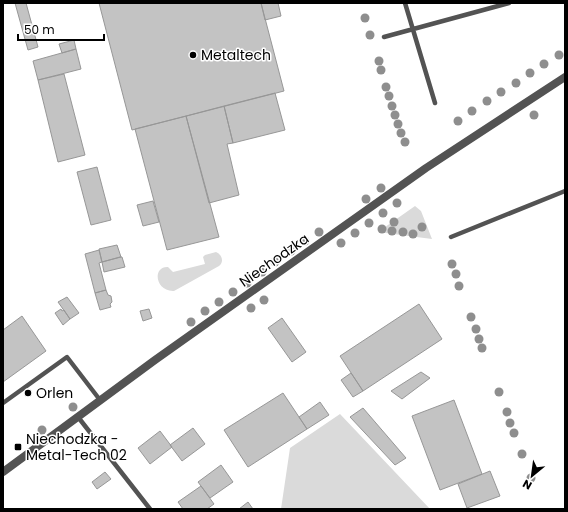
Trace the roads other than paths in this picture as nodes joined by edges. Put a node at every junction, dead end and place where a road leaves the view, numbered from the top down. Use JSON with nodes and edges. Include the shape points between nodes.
{"nodes":[{"id":1,"x":405,"y":3,"type":"edge"},
{"id":2,"x":509,"y":3,"type":"edge"},
{"id":3,"x":413,"y":29,"type":"junction"},
{"id":4,"x":384,"y":37,"type":"dead end"},
{"id":5,"x":565,"y":78,"type":"edge"},
{"id":6,"x":435,"y":103,"type":"dead end"},
{"id":7,"x":565,"y":192,"type":"edge"},
{"id":8,"x":451,"y":237,"type":"dead end"},
{"id":9,"x":100,"y":400,"type":"junction"},
{"id":10,"x":3,"y":403,"type":"edge"},
{"id":11,"x":78,"y":417,"type":"junction"},
{"id":12,"x":3,"y":472,"type":"edge"},
{"id":13,"x":150,"y":509,"type":"edge"}],
"edges":[{"from":1,"to":3,"type":"lane"},
{"from":2,"to":3,"type":"lane"},
{"from":3,"to":4,"type":"lane"},
{"from":3,"to":6,"type":"lane"},
{"from":5,"to":9,"type":"street","name":"Niechodzka","via":[[426,168]]},
{"from":7,"to":8,"type":"lane"},
{"from":9,"to":10,"type":"lane","via":[[67,357]]},
{"from":9,"to":11,"type":"street","name":"Niechodzka"},
{"from":11,"to":12,"type":"street","name":"Niechodzka"},
{"from":11,"to":13,"type":"lane"}]}
